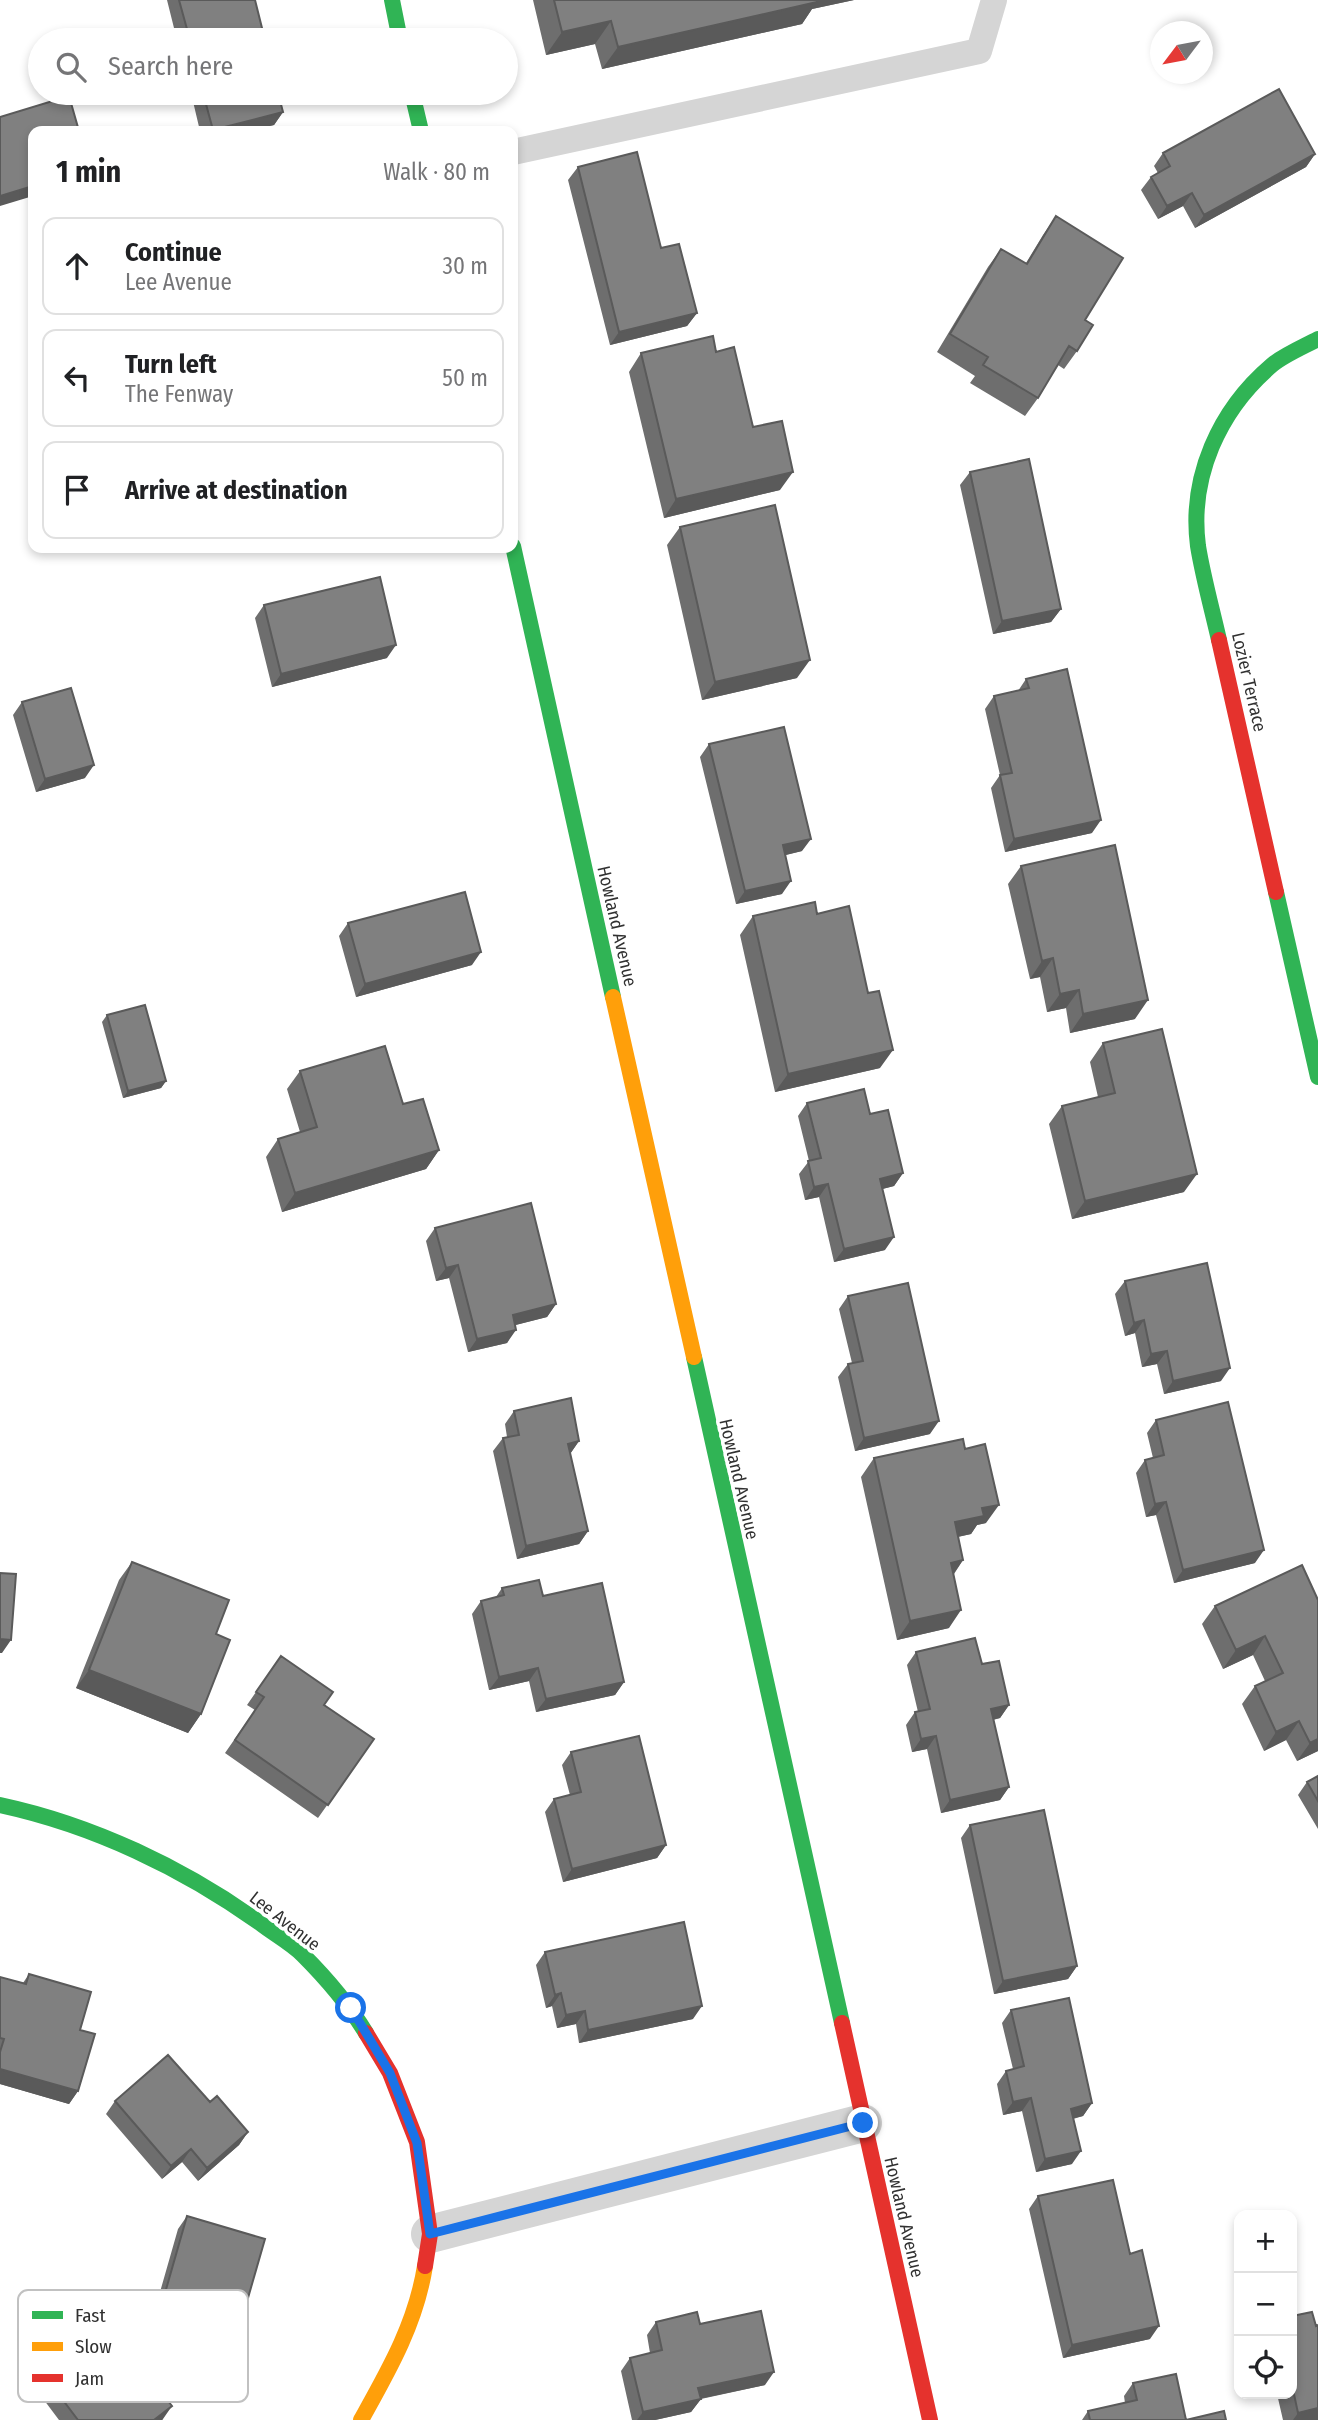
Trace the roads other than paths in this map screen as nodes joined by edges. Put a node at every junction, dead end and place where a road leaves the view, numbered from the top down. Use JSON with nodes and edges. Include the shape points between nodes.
{"nodes":[{"id":1,"x":392,"y":0,"type":"edge"},
{"id":2,"x":994,"y":0,"type":"edge"},
{"id":3,"x":398,"y":28,"type":"edge"},
{"id":4,"x":415,"y":105,"type":"edge"},
{"id":5,"x":420,"y":126,"type":"edge"},
{"id":6,"x":518,"y":151,"type":"edge"},
{"id":7,"x":1318,"y":339,"type":"edge"},
{"id":8,"x":515,"y":553,"type":"edge"},
{"id":9,"x":1318,"y":1077,"type":"edge"},
{"id":10,"x":0,"y":1805,"type":"edge"},
{"id":11,"x":863,"y":2123,"type":"junction"},
{"id":12,"x":430,"y":2234,"type":"junction"},
{"id":13,"x":361,"y":2420,"type":"edge"},
{"id":14,"x":930,"y":2420,"type":"edge"}],
"edges":[{"from":1,"to":3,"type":"street"},
{"from":2,"to":6,"type":"lane","via":[[979,51]]},
{"from":4,"to":5,"type":"street"},
{"from":7,"to":9,"type":"street","name":"Lozier Terrace","via":[[1273,364],[1236,401],[1210,447],[1197,496],[1199,545]]},
{"from":8,"to":11,"type":"street","name":"Howland Avenue"},
{"from":10,"to":12,"type":"street","name":"Lee Avenue","via":[[128,1847],[219,1894],[300,1953],[351,2008],[390,2073],[417,2143]]},
{"from":11,"to":12,"type":"street"},
{"from":11,"to":14,"type":"street","name":"Howland Avenue"},
{"from":12,"to":13,"type":"street","name":"Lee Avenue","via":[[421,2291],[400,2350]]}]}
